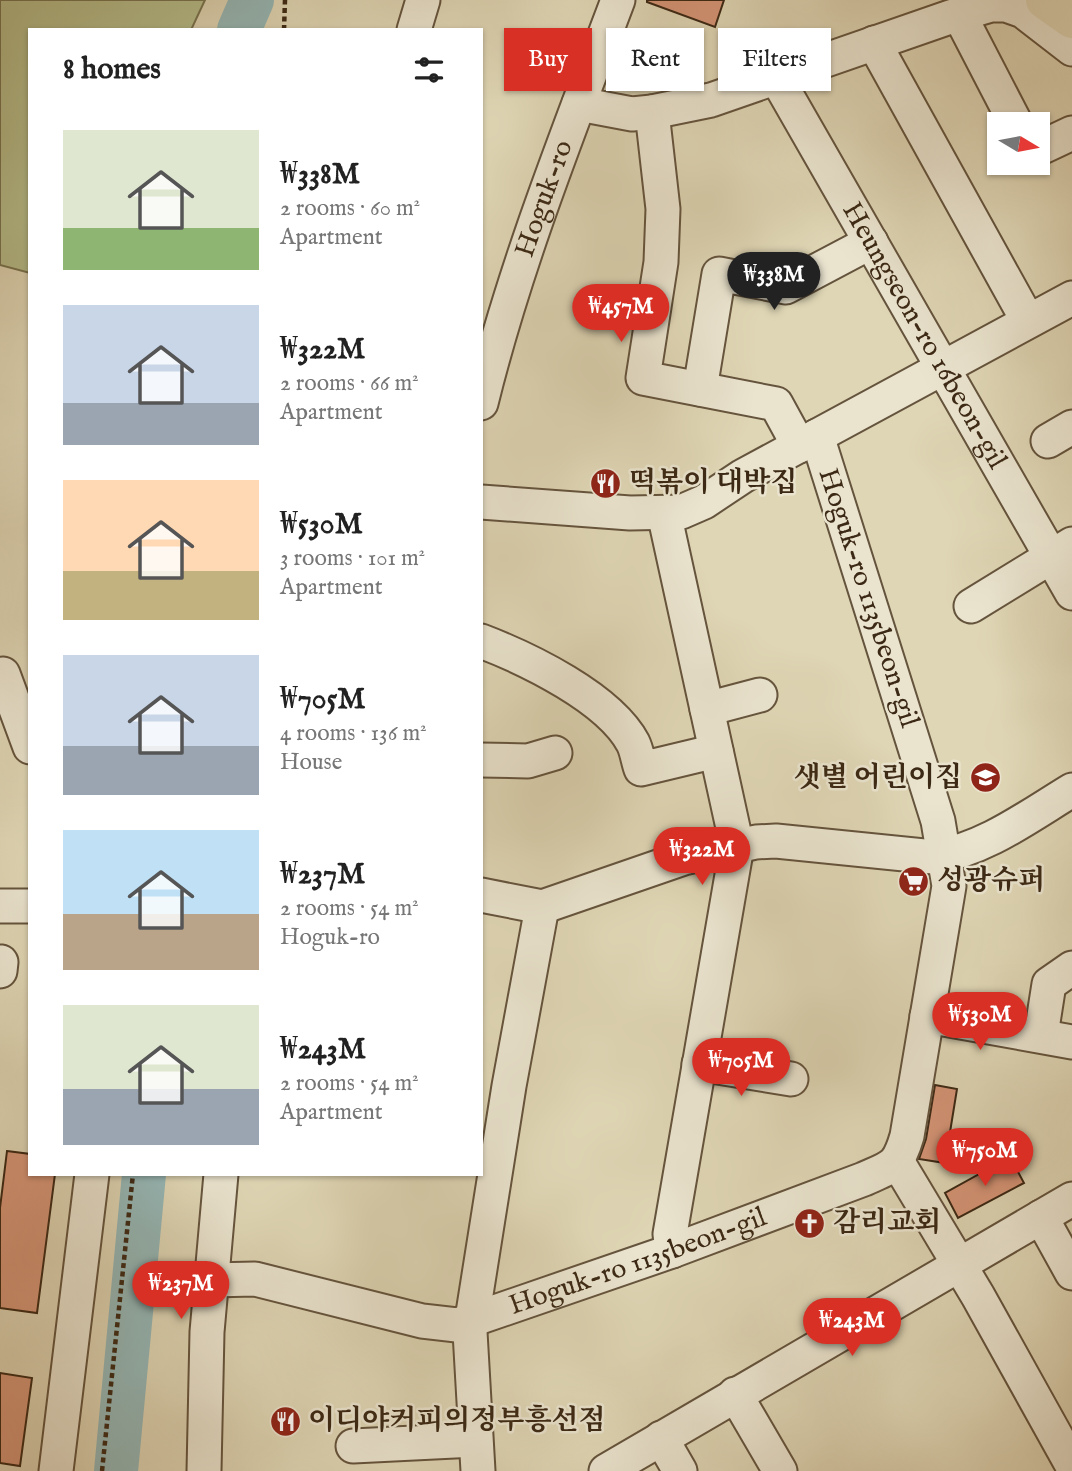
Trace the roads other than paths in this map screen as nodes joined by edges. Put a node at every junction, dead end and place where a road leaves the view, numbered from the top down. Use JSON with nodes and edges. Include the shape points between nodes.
{"nodes":[{"id":1,"x":423,"y":0,"type":"edge"},
{"id":2,"x":618,"y":0,"type":"edge"},
{"id":3,"x":1045,"y":0,"type":"edge"},
{"id":4,"x":959,"y":14,"type":"junction"},
{"id":5,"x":1072,"y":19,"type":"edge"},
{"id":6,"x":415,"y":28,"type":"edge"},
{"id":7,"x":874,"y":43,"type":"junction"},
{"id":8,"x":1072,"y":49,"type":"edge"},
{"id":9,"x":831,"y":58,"type":"edge"},
{"id":10,"x":738,"y":91,"type":"edge"},
{"id":11,"x":784,"y":91,"type":"edge"},
{"id":12,"x":579,"y":104,"type":"junction"},
{"id":13,"x":652,"y":112,"type":"junction"},
{"id":14,"x":1010,"y":112,"type":"edge"},
{"id":15,"x":1072,"y":133,"type":"edge"},
{"id":16,"x":1050,"y":143,"type":"edge"},
{"id":17,"x":871,"y":242,"type":"junction"},
{"id":18,"x":1072,"y":298,"type":"edge"},
{"id":19,"x":1028,"y":321,"type":"junction"},
{"id":20,"x":943,"y":368,"type":"junction"},
{"id":21,"x":700,"y":389,"type":"junction"},
{"id":22,"x":483,"y":396,"type":"edge"},
{"id":23,"x":808,"y":441,"type":"junction"},
{"id":24,"x":483,"y":502,"type":"edge"},
{"id":25,"x":664,"y":513,"type":"junction"},
{"id":26,"x":1061,"y":550,"type":"edge"},
{"id":27,"x":1072,"y":593,"type":"edge"},
{"id":28,"x":971,"y":606,"type":"dead end"},
{"id":29,"x":483,"y":642,"type":"edge"},
{"id":30,"x":11,"y":672,"type":"edge"},
{"id":31,"x":760,"y":695,"type":"dead end"},
{"id":32,"x":707,"y":709,"type":"junction"},
{"id":33,"x":28,"y":743,"type":"edge"},
{"id":34,"x":716,"y":751,"type":"junction"},
{"id":35,"x":555,"y":753,"type":"dead end"},
{"id":36,"x":483,"y":760,"type":"edge"},
{"id":37,"x":1072,"y":790,"type":"edge"},
{"id":38,"x":737,"y":846,"type":"junction"},
{"id":39,"x":944,"y":856,"type":"junction"},
{"id":40,"x":483,"y":895,"type":"edge"},
{"id":41,"x":28,"y":905,"type":"edge"},
{"id":42,"x":0,"y":906,"type":"edge"},
{"id":43,"x":542,"y":906,"type":"junction"},
{"id":44,"x":1,"y":962,"type":"edge"},
{"id":45,"x":1072,"y":968,"type":"edge"},
{"id":46,"x":0,"y":971,"type":"edge"},
{"id":47,"x":927,"y":1016,"type":"junction"},
{"id":48,"x":1057,"y":1038,"type":"edge"},
{"id":49,"x":699,"y":1064,"type":"junction"},
{"id":50,"x":791,"y":1079,"type":"dead end"},
{"id":51,"x":897,"y":1161,"type":"junction"},
{"id":52,"x":489,"y":1163,"type":"edge"},
{"id":53,"x":92,"y":1176,"type":"edge"},
{"id":54,"x":221,"y":1176,"type":"edge"},
{"id":55,"x":1072,"y":1199,"type":"edge"},
{"id":56,"x":1041,"y":1217,"type":"junction"},
{"id":57,"x":672,"y":1251,"type":"junction"},
{"id":58,"x":959,"y":1265,"type":"junction"},
{"id":59,"x":1072,"y":1273,"type":"edge"},
{"id":60,"x":211,"y":1280,"type":"junction"},
{"id":61,"x":472,"y":1320,"type":"junction"},
{"id":62,"x":735,"y":1395,"type":"junction"},
{"id":63,"x":661,"y":1438,"type":"junction"},
{"id":64,"x":353,"y":1446,"type":"dead end"},
{"id":65,"x":477,"y":1456,"type":"edge"},
{"id":66,"x":1072,"y":1465,"type":"edge"},
{"id":67,"x":56,"y":1471,"type":"edge"},
{"id":68,"x":204,"y":1471,"type":"edge"},
{"id":69,"x":606,"y":1471,"type":"edge"},
{"id":70,"x":680,"y":1471,"type":"edge"},
{"id":71,"x":780,"y":1471,"type":"edge"}],
"edges":[{"from":1,"to":6,"type":"street"},
{"from":2,"to":12,"type":"street","name":"Hoguk-ro"},
{"from":3,"to":5,"type":"main road"},
{"from":4,"to":7,"type":"street"},
{"from":4,"to":8,"type":"street","via":[[1006,5],[1024,11]]},
{"from":4,"to":14,"type":"street"},
{"from":7,"to":9,"type":"street"},
{"from":7,"to":19,"type":"street"},
{"from":10,"to":13,"type":"street"},
{"from":11,"to":17,"type":"street","name":"Heungseon-ro 16beon-gil"},
{"from":12,"to":13,"type":"street","via":[[632,114]]},
{"from":12,"to":22,"type":"street","name":"Hoguk-ro","via":[[515,282]]},
{"from":13,"to":21,"type":"street","via":[[663,222],[659,285],[643,378]]},
{"from":15,"to":16,"type":"street"},
{"from":17,"to":20,"type":"street","name":"Heungseon-ro 16beon-gil"},
{"from":17,"to":21,"type":"street","via":[[786,286],[719,274]]},
{"from":18,"to":19,"type":"street"},
{"from":19,"to":20,"type":"street"},
{"from":20,"to":23,"type":"street"},
{"from":20,"to":26,"type":"street","name":"Heungseon-ro 16beon-gil"},
{"from":21,"to":23,"type":"street","name":"Hoguk-ro 1135beon-gil","via":[[776,404]]},
{"from":23,"to":25,"type":"street","via":[[704,502],[681,512]]},
{"from":23,"to":39,"type":"street","name":"Hoguk-ro 1135beon-gil","via":[[938,821]]},
{"from":24,"to":25,"type":"street"},
{"from":25,"to":32,"type":"street"},
{"from":26,"to":27,"type":"street","name":"Heungseon-ro 16beon-gil"},
{"from":26,"to":28,"type":"street"},
{"from":29,"to":34,"type":"street","via":[[522,658],[604,707],[633,744],[641,769]]},
{"from":30,"to":33,"type":"street","via":[[13,706]]},
{"from":31,"to":32,"type":"street"},
{"from":32,"to":34,"type":"street"},
{"from":34,"to":38,"type":"street"},
{"from":35,"to":36,"type":"street","via":[[528,761]]},
{"from":37,"to":39,"type":"street","via":[[981,843]]},
{"from":38,"to":39,"type":"street","via":[[776,841]]},
{"from":38,"to":43,"type":"street","via":[[684,858]]},
{"from":38,"to":49,"type":"street"},
{"from":39,"to":47,"type":"street","name":"Hoguk-ro 1135beon-gil","via":[[949,886]]},
{"from":40,"to":43,"type":"street"},
{"from":41,"to":42,"type":"street"},
{"from":43,"to":52,"type":"street","via":[[509,1086]]},
{"from":44,"to":46,"type":"street"},
{"from":45,"to":48,"type":"street","via":[[1049,984]]},
{"from":47,"to":48,"type":"street"},
{"from":47,"to":51,"type":"street","name":"Hoguk-ro 1135beon-gil","via":[[907,1136]]},
{"from":49,"to":50,"type":"street"},
{"from":49,"to":57,"type":"street","via":[[670,1234]]},
{"from":51,"to":57,"type":"street","name":"Hoguk-ro 1135beon-gil","via":[[864,1179]]},
{"from":51,"to":58,"type":"street"},
{"from":52,"to":61,"type":"street"},
{"from":53,"to":67,"type":"street"},
{"from":54,"to":60,"type":"street"},
{"from":55,"to":56,"type":"street"},
{"from":56,"to":58,"type":"street"},
{"from":56,"to":59,"type":"street"},
{"from":57,"to":61,"type":"street","name":"Hoguk-ro 1135beon-gil"},
{"from":58,"to":62,"type":"street"},
{"from":58,"to":66,"type":"street"},
{"from":60,"to":61,"type":"street","name":"Hoguk-ro 1135beon-gil","via":[[255,1279],[442,1325]]},
{"from":60,"to":68,"type":"street"},
{"from":61,"to":65,"type":"street"},
{"from":62,"to":63,"type":"street"},
{"from":62,"to":71,"type":"street"},
{"from":63,"to":69,"type":"street"},
{"from":63,"to":70,"type":"street"},
{"from":64,"to":65,"type":"street"}]}
